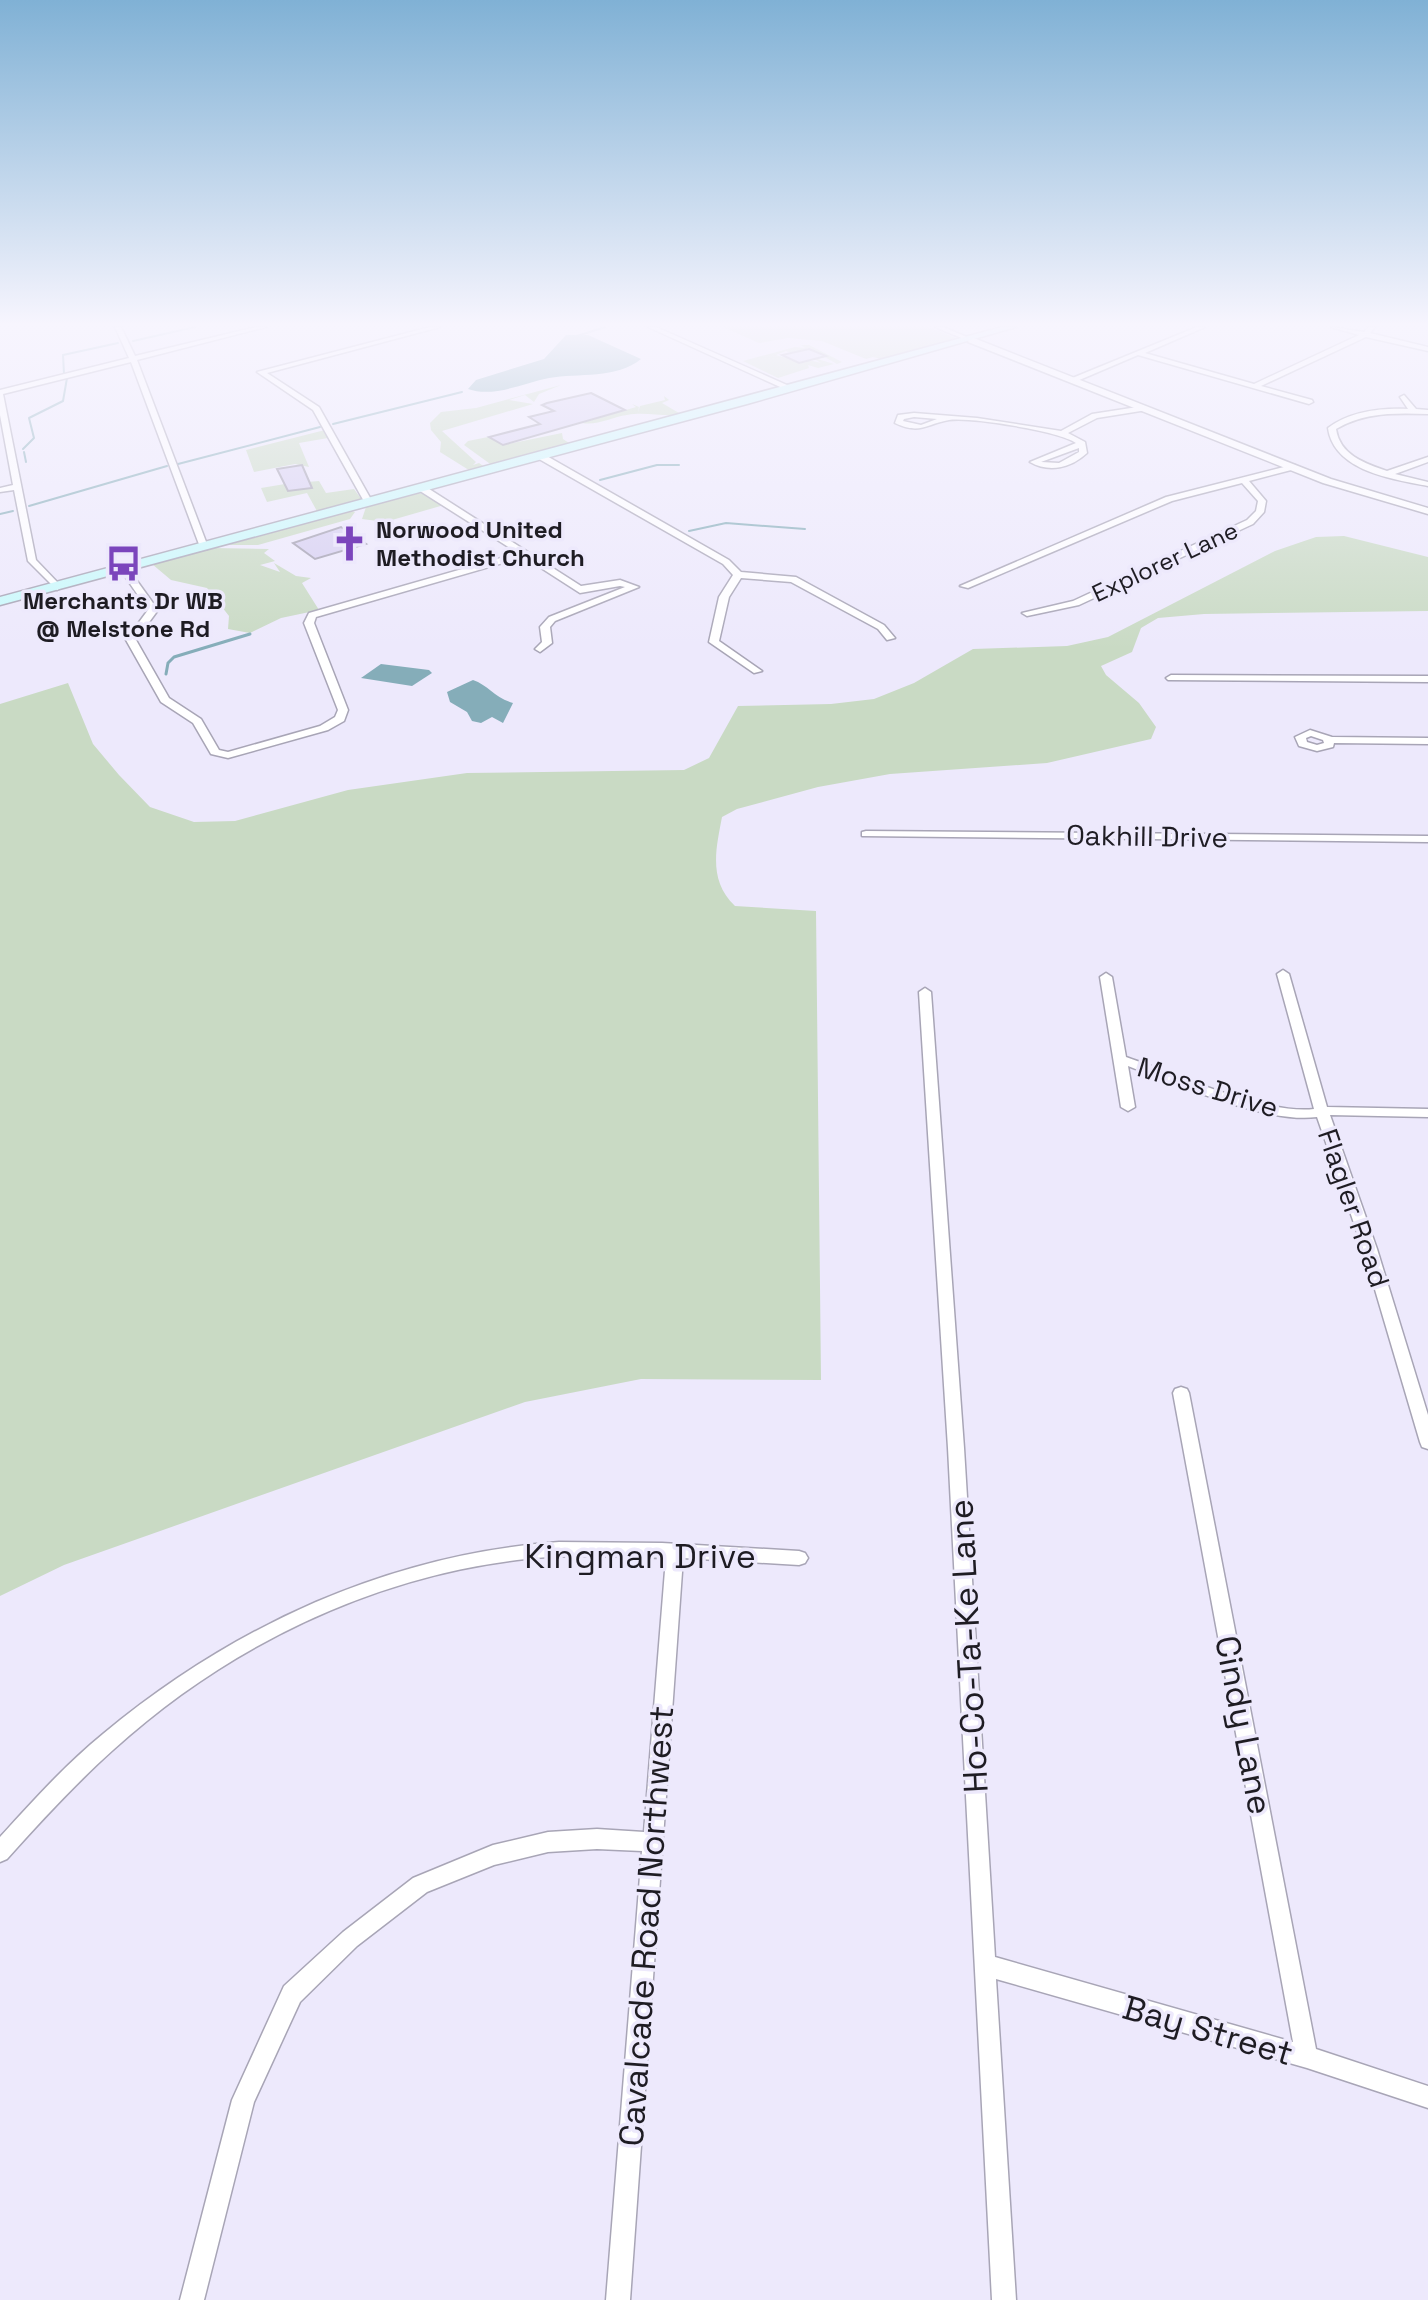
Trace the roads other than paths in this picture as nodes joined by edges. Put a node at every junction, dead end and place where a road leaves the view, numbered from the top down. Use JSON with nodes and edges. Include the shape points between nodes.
{"nodes":[{"id":1,"x":7,"y":434,"type":"edge"},
{"id":2,"x":161,"y":434,"type":"edge"},
{"id":3,"x":330,"y":434,"type":"edge"},
{"id":4,"x":625,"y":434,"type":"edge"},
{"id":5,"x":1067,"y":434,"type":"edge"},
{"id":6,"x":1208,"y":434,"type":"edge"},
{"id":7,"x":1333,"y":434,"type":"edge"},
{"id":8,"x":1082,"y":444,"type":"junction"},
{"id":9,"x":542,"y":457,"type":"junction"},
{"id":10,"x":1428,"y":459,"type":"edge"},
{"id":11,"x":1292,"y":467,"type":"junction"},
{"id":12,"x":1386,"y":474,"type":"junction"},
{"id":13,"x":1244,"y":480,"type":"junction"},
{"id":14,"x":1428,"y":484,"type":"edge"},
{"id":15,"x":17,"y":487,"type":"junction"},
{"id":16,"x":423,"y":489,"type":"junction"},
{"id":17,"x":0,"y":490,"type":"edge"},
{"id":18,"x":369,"y":503,"type":"junction"},
{"id":19,"x":1428,"y":511,"type":"edge"},
{"id":20,"x":204,"y":547,"type":"junction"},
{"id":21,"x":525,"y":554,"type":"junction"},
{"id":22,"x":124,"y":569,"type":"junction"},
{"id":23,"x":738,"y":575,"type":"junction"},
{"id":24,"x":965,"y":586,"type":"dead end"},
{"id":25,"x":57,"y":587,"type":"junction"},
{"id":26,"x":0,"y":601,"type":"edge"},
{"id":27,"x":1027,"y":613,"type":"dead end"},
{"id":28,"x":890,"y":638,"type":"dead end"},
{"id":29,"x":540,"y":649,"type":"dead end"},
{"id":30,"x":757,"y":671,"type":"dead end"},
{"id":31,"x":1171,"y":678,"type":"dead end"},
{"id":32,"x":1428,"y":679,"type":"edge"},
{"id":33,"x":1330,"y":740,"type":"dead end"},
{"id":34,"x":1428,"y":741,"type":"edge"},
{"id":35,"x":866,"y":834,"type":"dead end"},
{"id":36,"x":1428,"y":839,"type":"edge"},
{"id":37,"x":1283,"y":974,"type":"dead end"},
{"id":38,"x":1106,"y":977,"type":"dead end"},
{"id":39,"x":925,"y":992,"type":"dead end"},
{"id":40,"x":1120,"y":1059,"type":"junction"},
{"id":41,"x":1128,"y":1107,"type":"dead end"},
{"id":42,"x":1322,"y":1113,"type":"junction"},
{"id":43,"x":1428,"y":1113,"type":"edge"},
{"id":44,"x":1181,"y":1393,"type":"dead end"},
{"id":45,"x":1428,"y":1442,"type":"edge"},
{"id":46,"x":675,"y":1552,"type":"junction"},
{"id":47,"x":799,"y":1558,"type":"dead end"},
{"id":48,"x":650,"y":1842,"type":"junction"},
{"id":49,"x":0,"y":1852,"type":"edge"},
{"id":50,"x":986,"y":1965,"type":"junction"},
{"id":51,"x":1307,"y":2057,"type":"junction"},
{"id":52,"x":1428,"y":2097,"type":"edge"},
{"id":53,"x":192,"y":2300,"type":"edge"},
{"id":54,"x":618,"y":2300,"type":"edge"},
{"id":55,"x":1004,"y":2300,"type":"edge"}],
"edges":[{"from":1,"to":15,"type":"street"},
{"from":2,"to":20,"type":"street"},
{"from":3,"to":18,"type":"street"},
{"from":4,"to":9,"type":"main road"},
{"from":5,"to":8,"type":"street"},
{"from":6,"to":11,"type":"street"},
{"from":7,"to":12,"type":"street","via":[[1339,451]]},
{"from":8,"to":8,"type":"street","via":[[1083,453],[1073,461],[1051,466],[1034,462]]},
{"from":9,"to":16,"type":"main road"},
{"from":9,"to":23,"type":"street","via":[[726,562]]},
{"from":10,"to":12,"type":"street"},
{"from":11,"to":13,"type":"street"},
{"from":11,"to":19,"type":"street"},
{"from":12,"to":14,"type":"street"},
{"from":13,"to":24,"type":"street","via":[[1158,503]]},
{"from":13,"to":27,"type":"street","name":"Explorer Lane","via":[[1262,501],[1250,522],[1076,603]]},
{"from":15,"to":17,"type":"street"},
{"from":15,"to":25,"type":"street","via":[[32,561]]},
{"from":16,"to":18,"type":"main road"},
{"from":16,"to":21,"type":"street"},
{"from":18,"to":20,"type":"main road"},
{"from":20,"to":22,"type":"main road"},
{"from":21,"to":22,"type":"street","via":[[312,615],[309,623],[343,710],[340,719],[269,745],[221,755],[197,721],[165,700],[131,640],[153,610]]},
{"from":21,"to":29,"type":"street","via":[[582,590],[626,583],[634,587],[552,619],[545,627],[547,643]]},
{"from":22,"to":25,"type":"main road"},
{"from":23,"to":28,"type":"street","via":[[793,579],[881,627]]},
{"from":23,"to":30,"type":"street","via":[[724,595],[712,636],[717,647]]},
{"from":25,"to":26,"type":"main road"},
{"from":31,"to":32,"type":"street"},
{"from":33,"to":34,"type":"street"},
{"from":35,"to":36,"type":"street","name":"Oakhill Drive"},
{"from":37,"to":42,"type":"street","name":"Flagler Road"},
{"from":38,"to":40,"type":"street","name":"Moss Drive"},
{"from":39,"to":50,"type":"street","name":"Ho-Co-Ta-Ke Lane"},
{"from":40,"to":41,"type":"street"},
{"from":40,"to":42,"type":"street","name":"Moss Drive","via":[[1234,1100]]},
{"from":42,"to":43,"type":"street","name":"Moss Drive"},
{"from":42,"to":45,"type":"street","name":"Flagler Road"},
{"from":44,"to":51,"type":"street","name":"Cindy Lane"},
{"from":46,"to":47,"type":"street","name":"Kingman Drive"},
{"from":46,"to":48,"type":"street","name":"Cavalcade Road Northwest"},
{"from":46,"to":49,"type":"street","name":"Kingman Drive","via":[[524,1552],[385,1583],[302,1616],[212,1663],[130,1722],[32,1813]]},
{"from":48,"to":53,"type":"street","via":[[548,1842],[493,1855],[420,1885],[350,1939],[292,1994],[243,2100]]},
{"from":48,"to":54,"type":"street","name":"Cavalcade Road Northwest"},
{"from":50,"to":51,"type":"street","name":"Bay Street"},
{"from":50,"to":55,"type":"street","name":"Ho-Co-Ta-Ke Lane"},
{"from":51,"to":52,"type":"street","name":"Bay Street"}]}
